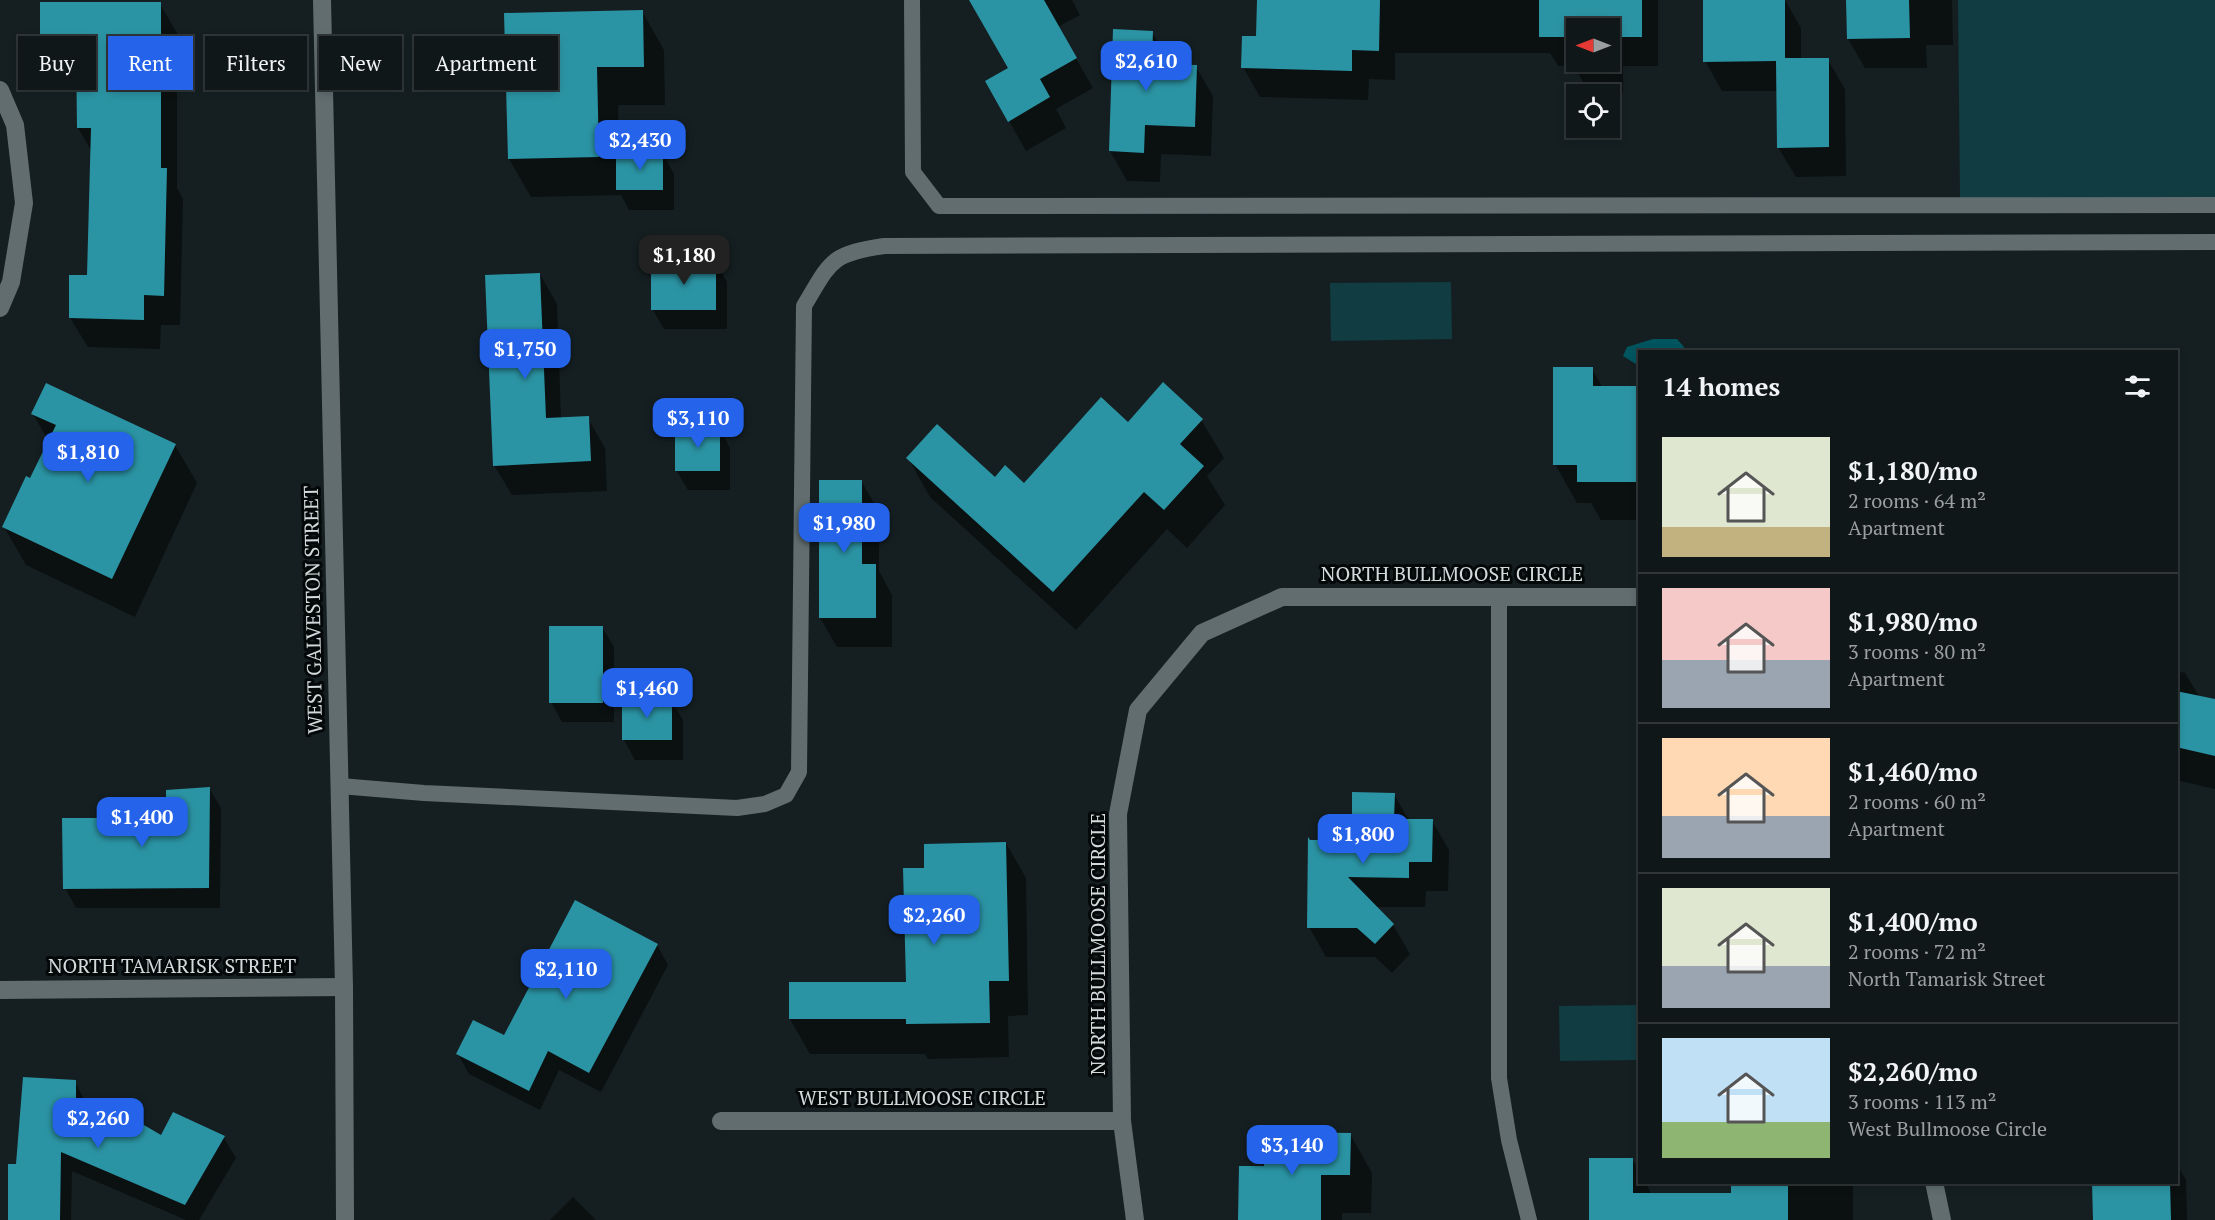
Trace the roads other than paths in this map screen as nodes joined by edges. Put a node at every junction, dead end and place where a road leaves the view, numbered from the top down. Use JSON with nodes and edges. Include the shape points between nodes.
{"nodes":[{"id":1,"x":322,"y":0,"type":"edge"},
{"id":2,"x":912,"y":0,"type":"edge"},
{"id":3,"x":0,"y":90,"type":"edge"},
{"id":4,"x":2215,"y":205,"type":"edge"},
{"id":5,"x":2215,"y":242,"type":"edge"},
{"id":6,"x":0,"y":308,"type":"edge"},
{"id":7,"x":1499,"y":597,"type":"junction"},
{"id":8,"x":1638,"y":597,"type":"edge"},
{"id":9,"x":340,"y":786,"type":"junction"},
{"id":10,"x":344,"y":987,"type":"junction"},
{"id":11,"x":0,"y":990,"type":"edge"},
{"id":12,"x":721,"y":1120,"type":"dead end"},
{"id":13,"x":1122,"y":1120,"type":"junction"},
{"id":14,"x":1934,"y":1184,"type":"edge"},
{"id":15,"x":345,"y":1220,"type":"edge"},
{"id":16,"x":1135,"y":1220,"type":"edge"},
{"id":17,"x":1529,"y":1220,"type":"edge"},
{"id":18,"x":1942,"y":1220,"type":"edge"}],
"edges":[{"from":1,"to":9,"type":"street","name":"WEST GALVESTON STREET"},
{"from":2,"to":4,"type":"lane","via":[[913,172],[939,206]]},
{"from":3,"to":6,"type":"street","via":[[15,125],[24,202],[11,282]]},
{"from":5,"to":9,"type":"lane","via":[[884,246],[854,250],[834,259],[804,306],[799,772],[786,795],[765,804],[737,808]]},
{"from":7,"to":8,"type":"street","name":"NORTH BULLMOOSE CIRCLE"},
{"from":7,"to":13,"type":"street","name":"NORTH BULLMOOSE CIRCLE","via":[[1282,597],[1202,633],[1138,710],[1118,814]]},
{"from":7,"to":17,"type":"lane","via":[[1499,1078],[1509,1140]]},
{"from":9,"to":10,"type":"street","name":"WEST GALVESTON STREET"},
{"from":10,"to":11,"type":"street","name":"NORTH TAMARISK STREET"},
{"from":10,"to":15,"type":"street","name":"WEST GALVESTON STREET"},
{"from":12,"to":13,"type":"street","name":"WEST BULLMOOSE CIRCLE"},
{"from":13,"to":16,"type":"street","name":"NORTH BULLMOOSE CIRCLE"},
{"from":14,"to":18,"type":"street"}]}
